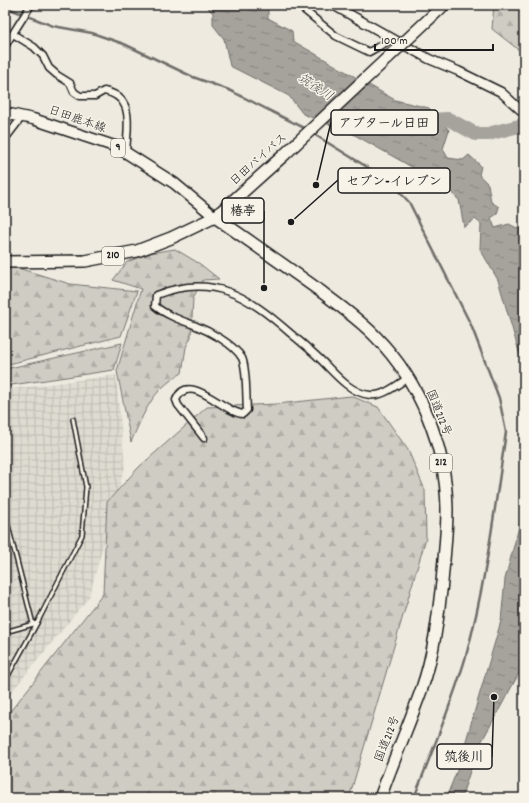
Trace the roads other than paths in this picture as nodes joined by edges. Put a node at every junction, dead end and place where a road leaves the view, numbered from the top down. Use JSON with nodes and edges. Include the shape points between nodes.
{"nodes":[{"id":1,"x":31,"y":5,"type":"edge"},
{"id":2,"x":298,"y":5,"type":"edge"},
{"id":3,"x":333,"y":5,"type":"edge"},
{"id":4,"x":444,"y":5,"type":"edge"},
{"id":5,"x":13,"y":34,"type":"junction"},
{"id":6,"x":392,"y":39,"type":"junction"},
{"id":7,"x":5,"y":46,"type":"edge"},
{"id":8,"x":5,"y":113,"type":"edge"},
{"id":9,"x":524,"y":114,"type":"edge"},
{"id":10,"x":22,"y":116,"type":"junction"},
{"id":11,"x":5,"y":139,"type":"edge"},
{"id":12,"x":126,"y":153,"type":"junction"},
{"id":13,"x":214,"y":217,"type":"junction"},
{"id":14,"x":5,"y":262,"type":"edge"},
{"id":15,"x":408,"y":378,"type":"junction"},
{"id":16,"x":73,"y":419,"type":"dead end"},
{"id":17,"x":204,"y":438,"type":"dead end"},
{"id":18,"x":5,"y":514,"type":"edge"},
{"id":19,"x":37,"y":623,"type":"junction"},
{"id":20,"x":33,"y":624,"type":"junction"},
{"id":21,"x":5,"y":632,"type":"edge"},
{"id":22,"x":5,"y":681,"type":"edge"},
{"id":23,"x":380,"y":798,"type":"edge"}],
"edges":[{"from":1,"to":5,"type":"street"},
{"from":2,"to":6,"type":"street","via":[[336,36],[369,52]]},
{"from":3,"to":6,"type":"street"},
{"from":4,"to":13,"type":"highway","name":"日田バイパス","number":"210","bridge":true,"via":[[284,156]]},
{"from":5,"to":7,"type":"street"},
{"from":5,"to":12,"type":"street","via":[[34,47],[43,56],[49,68],[70,82],[74,92],[80,96],[95,96],[104,90],[120,98],[127,108]]},
{"from":6,"to":9,"type":"street","via":[[501,92]]},
{"from":8,"to":10,"type":"main road","name":"日田鹿本線","number":"9"},
{"from":10,"to":11,"type":"street"},
{"from":10,"to":12,"type":"main road","name":"日田鹿本線","number":"9","via":[[117,147]]},
{"from":12,"to":13,"type":"main road","name":"日田鹿本線","number":"9","via":[[174,182]]},
{"from":13,"to":14,"type":"highway","name":"日田バイパス","number":"210","via":[[137,251],[85,261]]},
{"from":13,"to":15,"type":"highway","name":"国道212号","number":"212","via":[[355,317],[376,336]]},
{"from":15,"to":17,"type":"street","via":[[384,393],[372,396],[359,392],[341,380],[271,316],[240,295],[207,286],[164,292],[156,295],[155,306],[162,312],[218,336],[237,353],[244,365],[247,410],[243,414],[237,414],[192,388],[178,395],[178,405]]},
{"from":15,"to":23,"type":"highway","name":"国道212号","number":"212","via":[[421,402],[440,455],[447,509],[445,550],[431,656],[422,687]]},
{"from":16,"to":19,"type":"lane","via":[[86,487],[82,536]]},
{"from":18,"to":20,"type":"lane"},
{"from":19,"to":20,"type":"lane"},
{"from":19,"to":22,"type":"lane"},
{"from":20,"to":21,"type":"lane"}]}
